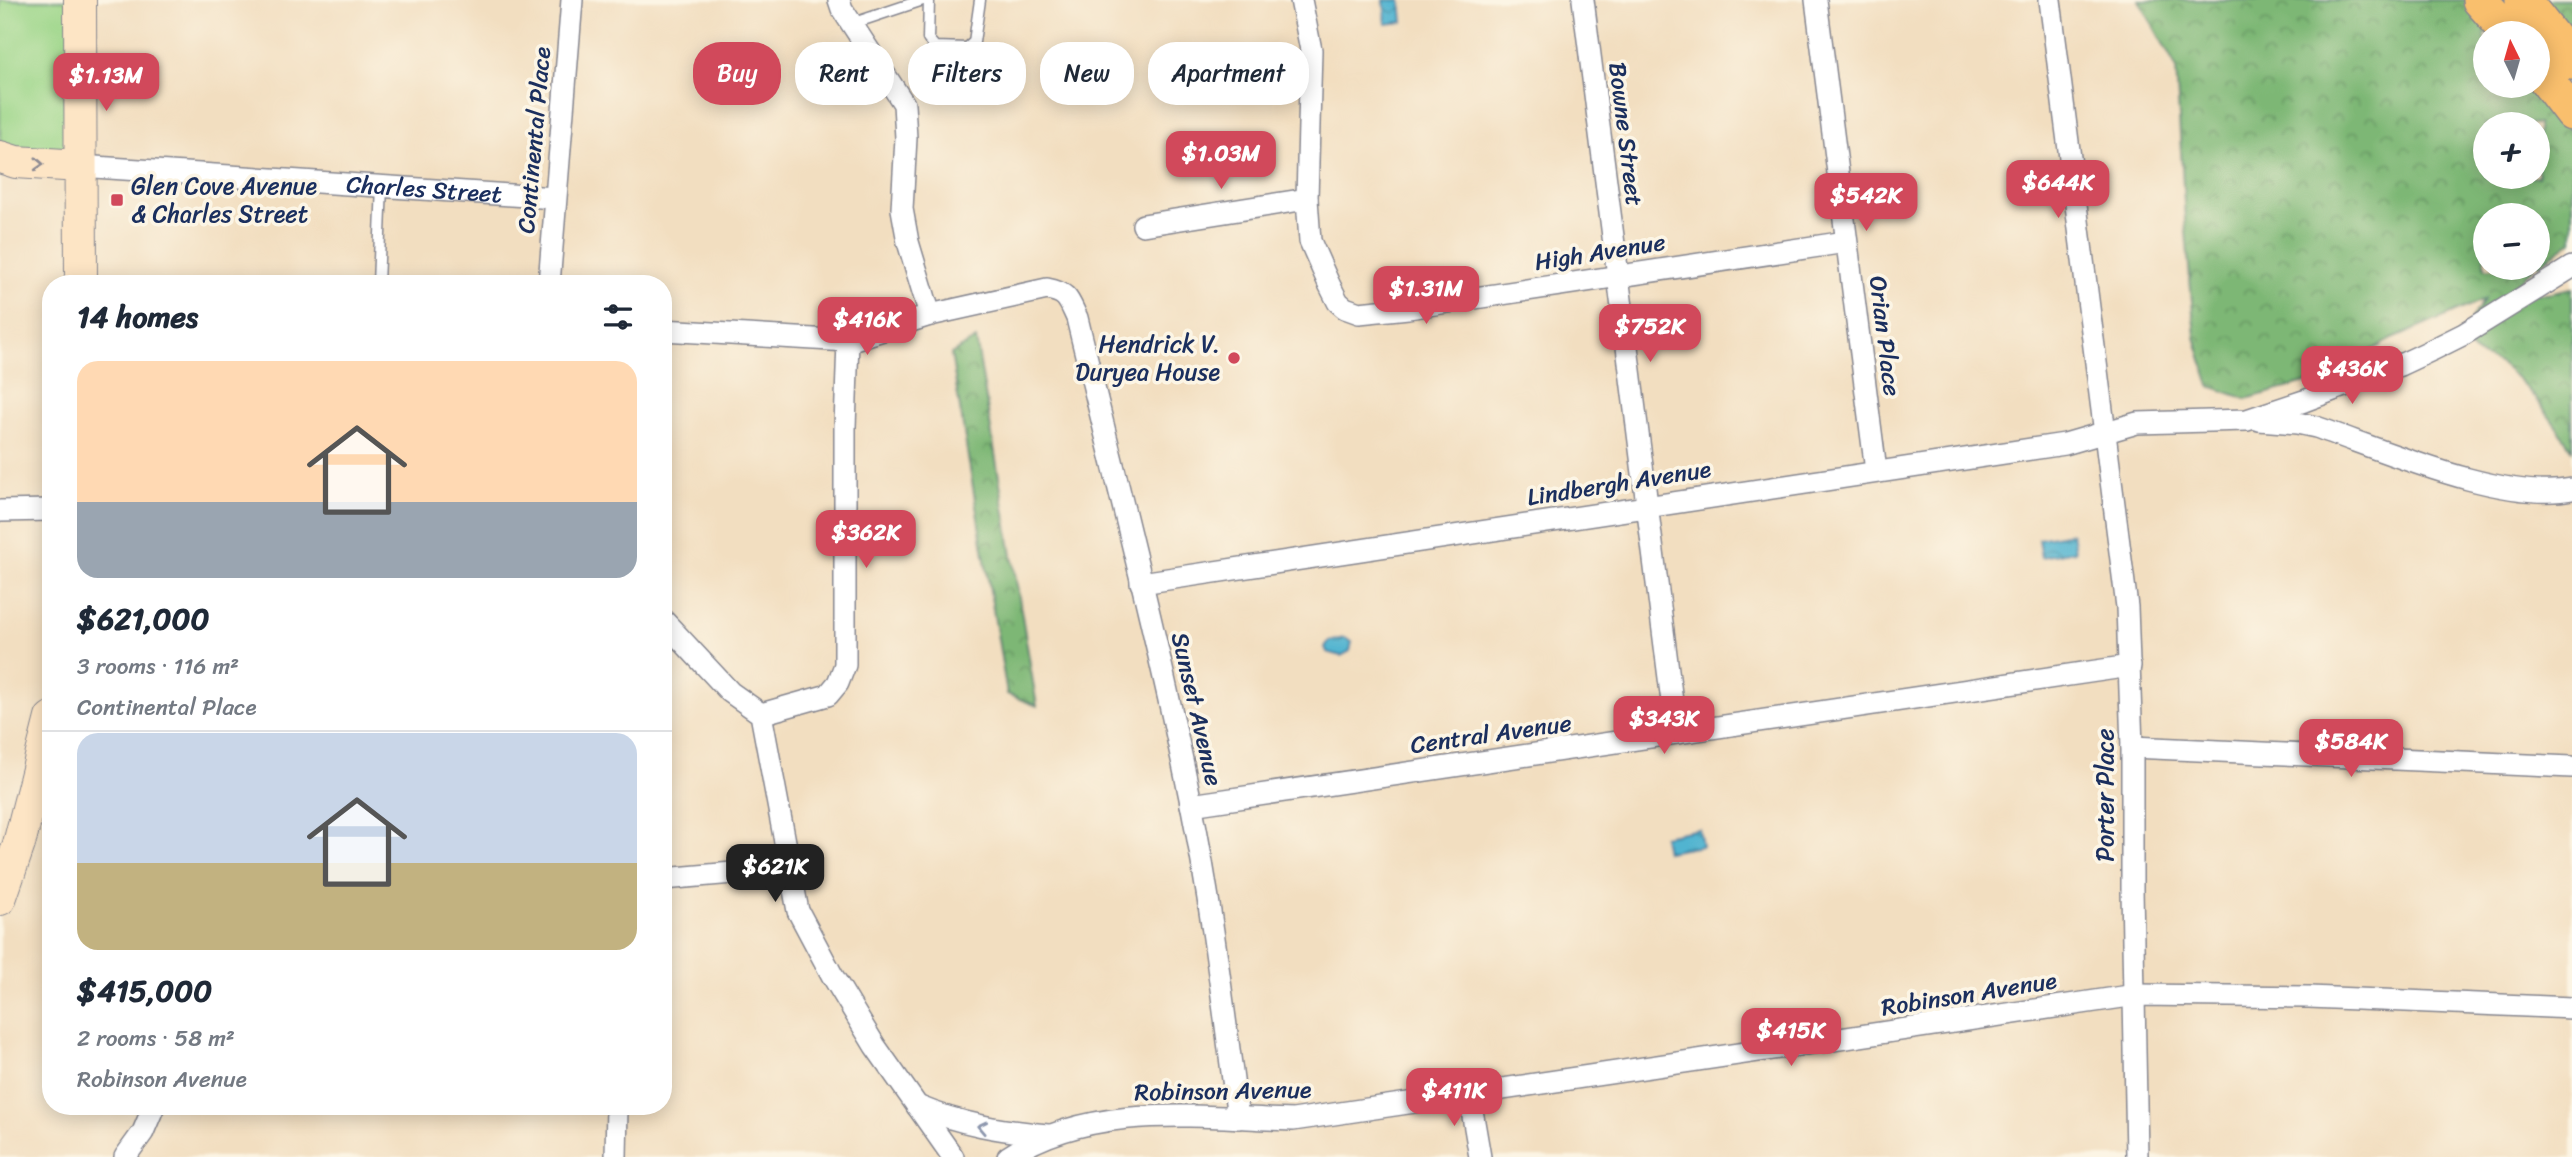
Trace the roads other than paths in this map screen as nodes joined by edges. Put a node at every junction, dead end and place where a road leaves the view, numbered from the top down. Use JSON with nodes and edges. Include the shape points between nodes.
{"nodes":[{"id":1,"x":80,"y":0,"type":"edge"},
{"id":2,"x":572,"y":0,"type":"edge"},
{"id":3,"x":839,"y":0,"type":"edge"},
{"id":4,"x":923,"y":0,"type":"edge"},
{"id":5,"x":929,"y":0,"type":"edge"},
{"id":6,"x":980,"y":0,"type":"edge"},
{"id":7,"x":1301,"y":0,"type":"edge"},
{"id":8,"x":1583,"y":0,"type":"edge"},
{"id":9,"x":1816,"y":0,"type":"edge"},
{"id":10,"x":2050,"y":0,"type":"edge"},
{"id":11,"x":2480,"y":0,"type":"edge"},
{"id":12,"x":2522,"y":0,"type":"edge"},
{"id":13,"x":2498,"y":21,"type":"edge"},
{"id":14,"x":851,"y":24,"type":"junction"},
{"id":15,"x":2572,"y":62,"type":"edge"},
{"id":16,"x":2550,"y":85,"type":"edge"},
{"id":17,"x":2572,"y":113,"type":"edge"},
{"id":18,"x":0,"y":157,"type":"edge"},
{"id":19,"x":80,"y":166,"type":"junction"},
{"id":20,"x":382,"y":185,"type":"junction"},
{"id":21,"x":555,"y":198,"type":"junction"},
{"id":22,"x":1307,"y":199,"type":"junction"},
{"id":23,"x":1143,"y":225,"type":"dead end"},
{"id":24,"x":1846,"y":242,"type":"junction"},
{"id":25,"x":2566,"y":270,"type":"edge"},
{"id":26,"x":81,"y":275,"type":"edge"},
{"id":27,"x":378,"y":275,"type":"edge"},
{"id":28,"x":550,"y":275,"type":"edge"},
{"id":29,"x":1618,"y":276,"type":"junction"},
{"id":30,"x":930,"y":315,"type":"junction"},
{"id":31,"x":672,"y":331,"type":"edge"},
{"id":32,"x":848,"y":341,"type":"junction"},
{"id":33,"x":2248,"y":420,"type":"junction"},
{"id":34,"x":2105,"y":434,"type":"junction"},
{"id":35,"x":1876,"y":471,"type":"junction"},
{"id":36,"x":2572,"y":489,"type":"edge"},
{"id":37,"x":1647,"y":506,"type":"junction"},
{"id":38,"x":42,"y":510,"type":"edge"},
{"id":39,"x":0,"y":511,"type":"edge"},
{"id":40,"x":1141,"y":583,"type":"junction"},
{"id":41,"x":672,"y":639,"type":"edge"},
{"id":42,"x":2130,"y":666,"type":"junction"},
{"id":43,"x":761,"y":714,"type":"junction"},
{"id":44,"x":1676,"y":733,"type":"junction"},
{"id":45,"x":2132,"y":747,"type":"junction"},
{"id":46,"x":42,"y":748,"type":"edge"},
{"id":47,"x":2572,"y":767,"type":"edge"},
{"id":48,"x":1191,"y":805,"type":"junction"},
{"id":49,"x":791,"y":868,"type":"junction"},
{"id":50,"x":672,"y":878,"type":"edge"},
{"id":51,"x":0,"y":899,"type":"edge"},
{"id":52,"x":2136,"y":995,"type":"junction"},
{"id":53,"x":2572,"y":1008,"type":"edge"},
{"id":54,"x":1469,"y":1093,"type":"junction"},
{"id":55,"x":917,"y":1106,"type":"junction"},
{"id":56,"x":150,"y":1115,"type":"edge"},
{"id":57,"x":617,"y":1115,"type":"edge"},
{"id":58,"x":1238,"y":1118,"type":"junction"},
{"id":59,"x":1050,"y":1135,"type":"junction"},
{"id":60,"x":125,"y":1157,"type":"edge"},
{"id":61,"x":616,"y":1157,"type":"edge"},
{"id":62,"x":953,"y":1157,"type":"edge"},
{"id":63,"x":1008,"y":1157,"type":"edge"},
{"id":64,"x":1480,"y":1157,"type":"edge"},
{"id":65,"x":2137,"y":1157,"type":"edge"}],
"edges":[{"from":1,"to":19,"type":"main road"},
{"from":2,"to":21,"type":"street","name":"Continental Place"},
{"from":3,"to":14,"type":"street"},
{"from":4,"to":14,"type":"lane"},
{"from":5,"to":6,"type":"lane","via":[[928,39],[935,47],[967,48],[974,42]]},
{"from":7,"to":22,"type":"street","name":"High Avenue","via":[[1311,50]]},
{"from":8,"to":29,"type":"street","name":"Bowne Street"},
{"from":9,"to":24,"type":"street","name":"Orian Place"},
{"from":10,"to":34,"type":"street","name":"Porter Place"},
{"from":11,"to":13,"type":"main road"},
{"from":12,"to":15,"type":"main road"},
{"from":14,"to":30,"type":"street","via":[[904,104],[902,209]]},
{"from":16,"to":17,"type":"main road"},
{"from":18,"to":19,"type":"main road","name":"Charles Street","one_way":true,"via":[[16,163]]},
{"from":19,"to":20,"type":"street","name":"Charles Street"},
{"from":19,"to":26,"type":"main road"},
{"from":20,"to":21,"type":"street","name":"Charles Street"},
{"from":20,"to":27,"type":"lane"},
{"from":21,"to":28,"type":"street","name":"Continental Place"},
{"from":22,"to":23,"type":"street"},
{"from":22,"to":29,"type":"street","name":"High Avenue","via":[[1310,241],[1329,284],[1345,309],[1359,313]]},
{"from":24,"to":29,"type":"street","name":"High Avenue"},
{"from":24,"to":35,"type":"street","name":"Orian Place"},
{"from":25,"to":33,"type":"street","via":[[2464,334],[2410,360]]},
{"from":29,"to":37,"type":"street","name":"Bowne Street"},
{"from":30,"to":32,"type":"street"},
{"from":30,"to":40,"type":"street","name":"Sunset Avenue","via":[[1047,289],[1066,296],[1077,318]]},
{"from":31,"to":32,"type":"street"},
{"from":32,"to":43,"type":"street","via":[[845,665],[828,695]]},
{"from":33,"to":34,"type":"street","name":"Lindbergh Avenue","via":[[2149,422]]},
{"from":33,"to":36,"type":"street","via":[[2316,428],[2473,480],[2535,491]]},
{"from":34,"to":35,"type":"street","name":"Lindbergh Avenue"},
{"from":34,"to":42,"type":"street","name":"Porter Place"},
{"from":35,"to":37,"type":"street","name":"Lindbergh Avenue"},
{"from":37,"to":40,"type":"street","name":"Lindbergh Avenue"},
{"from":37,"to":44,"type":"street","name":"Bowne Street"},
{"from":38,"to":39,"type":"street"},
{"from":40,"to":48,"type":"street","name":"Sunset Avenue"},
{"from":41,"to":43,"type":"street"},
{"from":42,"to":44,"type":"street","name":"Central Avenue"},
{"from":42,"to":45,"type":"street","name":"Porter Place"},
{"from":43,"to":49,"type":"street"},
{"from":44,"to":48,"type":"street","name":"Central Avenue"},
{"from":45,"to":47,"type":"street"},
{"from":45,"to":52,"type":"street","name":"Porter Place"},
{"from":46,"to":51,"type":"main road"},
{"from":48,"to":58,"type":"street","name":"Sunset Avenue"},
{"from":49,"to":50,"type":"street"},
{"from":49,"to":55,"type":"street","via":[[798,911],[826,964]]},
{"from":52,"to":53,"type":"street","name":"Robinson Avenue"},
{"from":52,"to":54,"type":"street","name":"Robinson Avenue"},
{"from":52,"to":65,"type":"street","name":"Porter Place"},
{"from":54,"to":58,"type":"street","name":"Robinson Avenue","via":[[1293,1120]]},
{"from":54,"to":64,"type":"street"},
{"from":59,"to":55,"type":"street","one_way":true,"via":[[972,1125]]},
{"from":55,"to":62,"type":"street"},
{"from":56,"to":60,"type":"street"},
{"from":57,"to":61,"type":"street"},
{"from":58,"to":59,"type":"street","name":"Robinson Avenue","via":[[1120,1119]]},
{"from":59,"to":63,"type":"street","name":"Robinson Avenue"}]}
